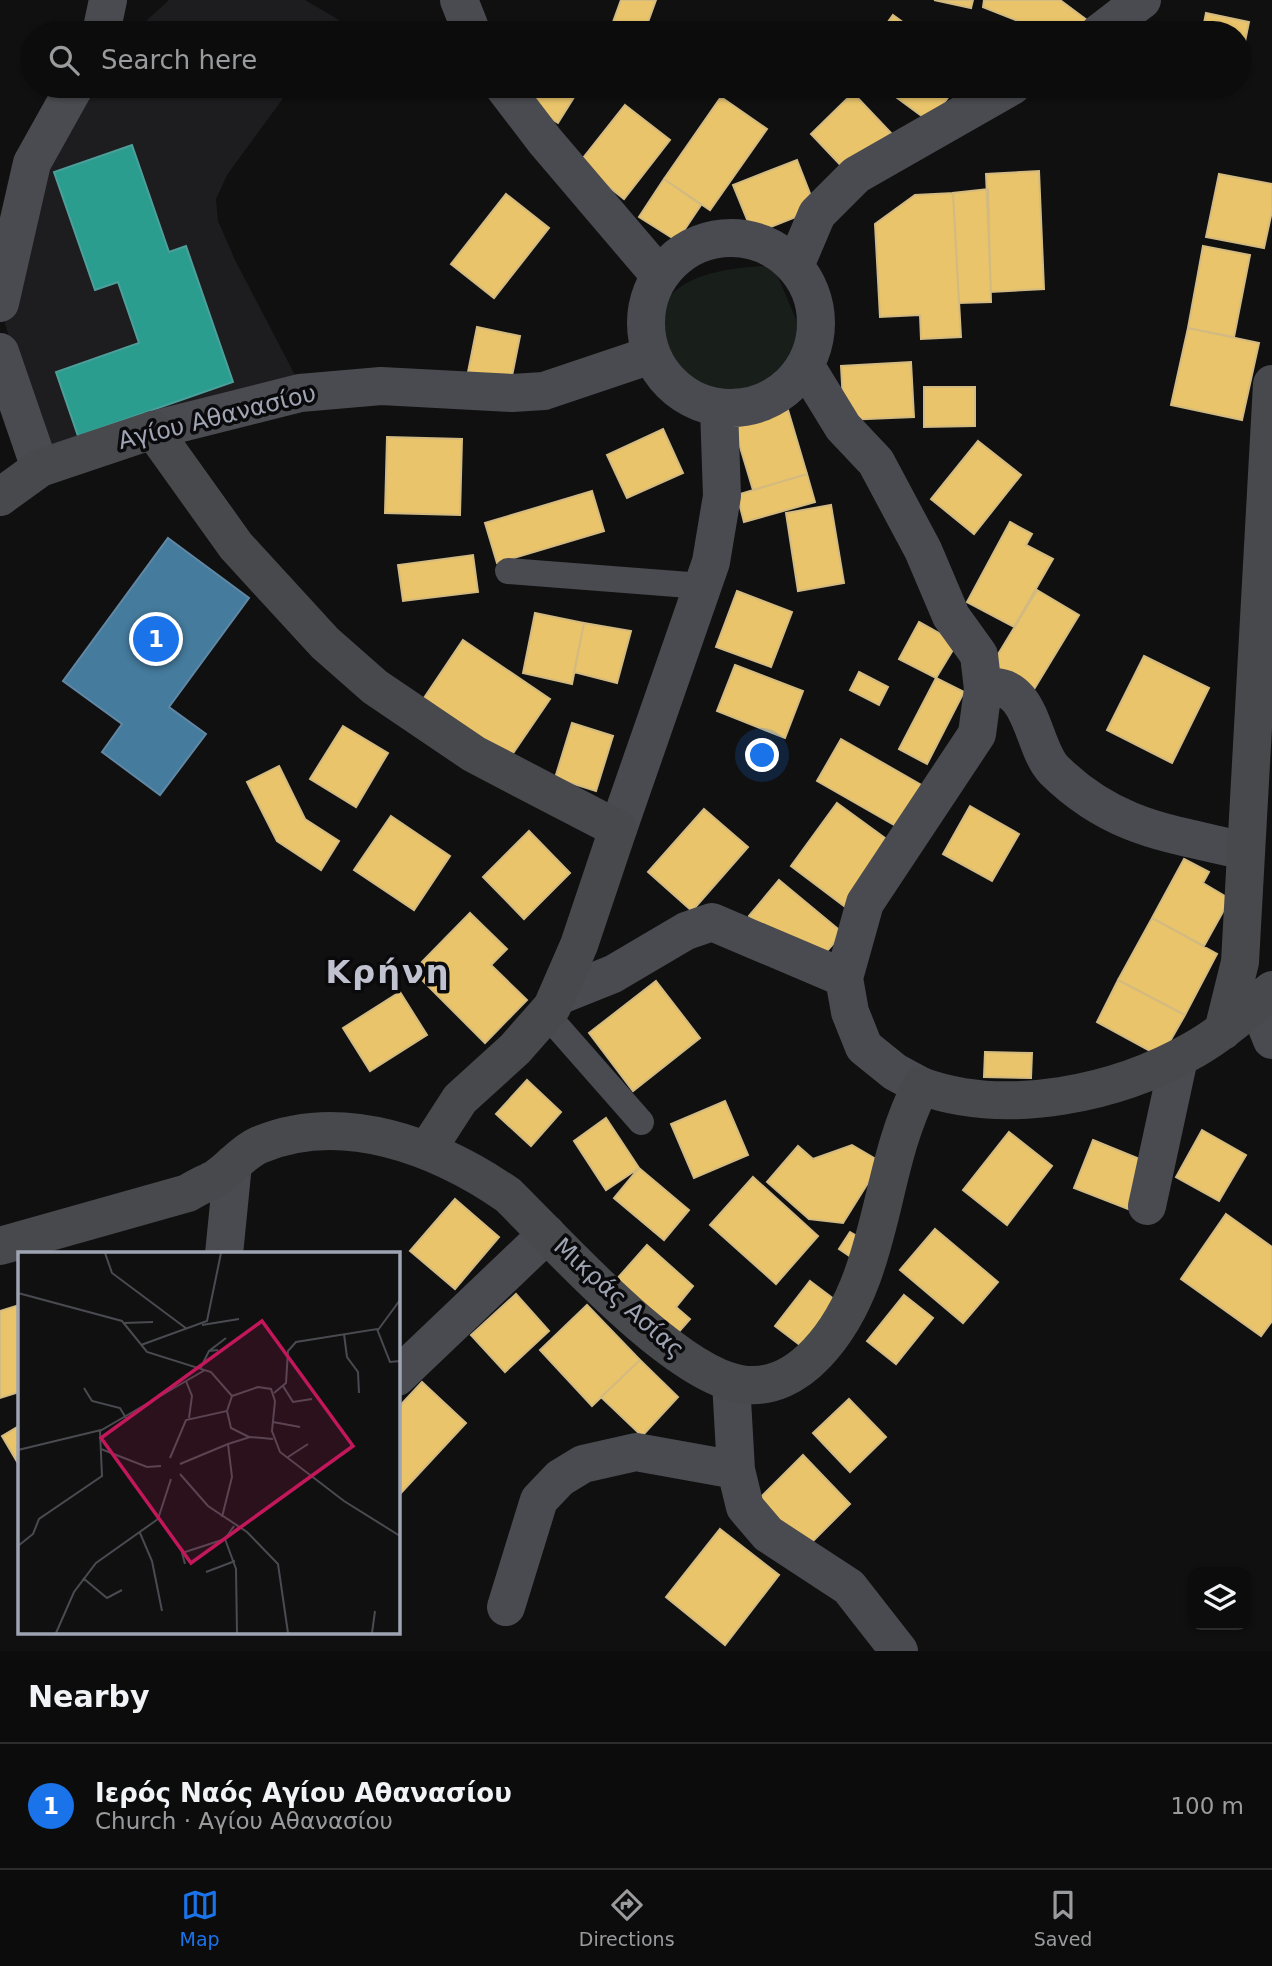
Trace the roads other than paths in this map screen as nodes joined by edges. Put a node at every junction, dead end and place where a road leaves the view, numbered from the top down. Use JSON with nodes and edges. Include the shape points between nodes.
{"nodes":[{"id":1,"x":108,"y":0,"type":"edge"},
{"id":2,"x":459,"y":0,"type":"edge"},
{"id":3,"x":1142,"y":0,"type":"edge"},
{"id":4,"x":104,"y":21,"type":"edge"},
{"id":5,"x":467,"y":21,"type":"edge"},
{"id":6,"x":1115,"y":21,"type":"edge"},
{"id":7,"x":68,"y":98,"type":"edge"},
{"id":8,"x":512,"y":98,"type":"edge"},
{"id":9,"x":991,"y":98,"type":"edge"},
{"id":10,"x":794,"y":266,"type":"junction"},
{"id":11,"x":660,"y":276,"type":"junction"},
{"id":12,"x":0,"y":303,"type":"edge"},
{"id":13,"x":0,"y":352,"type":"edge"},
{"id":14,"x":651,"y":355,"type":"junction"},
{"id":15,"x":805,"y":365,"type":"junction"},
{"id":16,"x":1272,"y":384,"type":"edge"},
{"id":17,"x":719,"y":408,"type":"junction"},
{"id":18,"x":153,"y":430,"type":"junction"},
{"id":19,"x":40,"y":468,"type":"junction"},
{"id":20,"x":0,"y":497,"type":"edge"},
{"id":21,"x":508,"y":571,"type":"dead end"},
{"id":22,"x":702,"y":586,"type":"junction"},
{"id":23,"x":1265,"y":666,"type":"edge"},
{"id":24,"x":983,"y":689,"type":"junction"},
{"id":25,"x":618,"y":829,"type":"junction"},
{"id":26,"x":1245,"y":850,"type":"junction"},
{"id":27,"x":844,"y":978,"type":"junction"},
{"id":28,"x":1264,"y":997,"type":"edge"},
{"id":29,"x":552,"y":1005,"type":"junction"},
{"id":30,"x":1223,"y":1031,"type":"junction"},
{"id":31,"x":1272,"y":1040,"type":"edge"},
{"id":32,"x":1179,"y":1058,"type":"junction"},
{"id":33,"x":921,"y":1086,"type":"junction"},
{"id":34,"x":641,"y":1122,"type":"dead end"},
{"id":35,"x":427,"y":1150,"type":"junction"},
{"id":36,"x":233,"y":1164,"type":"junction"},
{"id":37,"x":1147,"y":1206,"type":"dead end"},
{"id":38,"x":547,"y":1234,"type":"junction"},
{"id":39,"x":0,"y":1245,"type":"edge"},
{"id":40,"x":224,"y":1252,"type":"edge"},
{"id":41,"x":399,"y":1375,"type":"edge"},
{"id":42,"x":731,"y":1382,"type":"junction"},
{"id":43,"x":736,"y":1471,"type":"junction"},
{"id":44,"x":506,"y":1607,"type":"dead end"},
{"id":45,"x":900,"y":1651,"type":"edge"}],
"edges":[{"from":1,"to":4,"type":"street"},
{"from":2,"to":5,"type":"street"},
{"from":3,"to":6,"type":"street"},
{"from":7,"to":12,"type":"street","via":[[32,163]]},
{"from":8,"to":11,"type":"street"},
{"from":9,"to":10,"type":"street","via":[[856,175],[817,214]]},
{"from":10,"to":11,"type":"street","via":[[763,244],[725,238],[688,249]]},
{"from":10,"to":15,"type":"street","via":[[807,284],[816,314]]},
{"from":11,"to":14,"type":"street","via":[[646,312]]},
{"from":13,"to":19,"type":"street"},
{"from":14,"to":17,"type":"street","via":[[684,395]]},
{"from":14,"to":18,"type":"street","name":"Αγίου Αθανασίου","via":[[544,391],[380,386],[300,393]]},
{"from":15,"to":17,"type":"street","via":[[792,383],[763,402]]},
{"from":15,"to":24,"type":"street","via":[[843,427],[876,463],[923,550],[951,616],[979,655]]},
{"from":16,"to":23,"type":"street"},
{"from":17,"to":22,"type":"street","via":[[722,496]]},
{"from":18,"to":19,"type":"street","name":"Αγίου Αθανασίου"},
{"from":18,"to":25,"type":"street","via":[[236,546],[325,643],[375,687],[474,754]]},
{"from":19,"to":20,"type":"street","name":"Αγίου Αθανασίου"},
{"from":21,"to":22,"type":"lane"},
{"from":22,"to":25,"type":"street"},
{"from":23,"to":26,"type":"street"},
{"from":24,"to":26,"type":"street","via":[[1004,689],[1027,708],[1051,768],[1115,817]]},
{"from":24,"to":27,"type":"street","via":[[976,734],[865,903]]},
{"from":25,"to":29,"type":"street","via":[[579,945]]},
{"from":26,"to":30,"type":"street","via":[[1240,962]]},
{"from":27,"to":29,"type":"street","via":[[712,922],[686,930]]},
{"from":27,"to":33,"type":"street","via":[[850,1012],[864,1048]]},
{"from":28,"to":30,"type":"street"},
{"from":28,"to":31,"type":"street"},
{"from":29,"to":34,"type":"lane"},
{"from":29,"to":35,"type":"street","via":[[515,1049],[460,1099]]},
{"from":30,"to":32,"type":"street"},
{"from":32,"to":33,"type":"street","via":[[1122,1082],[1037,1097],[963,1097]]},
{"from":32,"to":37,"type":"street"},
{"from":33,"to":42,"type":"street","name":"Μικράς Ασίας","via":[[903,1121],[884,1209],[862,1277],[836,1332],[783,1377],[758,1385]]},
{"from":35,"to":36,"type":"street","name":"Μικράς Ασίας","via":[[356,1132],[309,1130],[256,1146]]},
{"from":35,"to":38,"type":"street","name":"Μικράς Ασίας","via":[[488,1181]]},
{"from":36,"to":39,"type":"street","name":"Μικράς Ασίας","via":[[174,1198]]},
{"from":36,"to":40,"type":"street"},
{"from":38,"to":41,"type":"street"},
{"from":38,"to":42,"type":"street","name":"Μικράς Ασίας","via":[[671,1349]]},
{"from":42,"to":43,"type":"street"},
{"from":43,"to":44,"type":"street","via":[[636,1452],[583,1464],[560,1478],[539,1500]]},
{"from":43,"to":45,"type":"street","via":[[745,1507],[755,1522],[849,1587]]}]}
